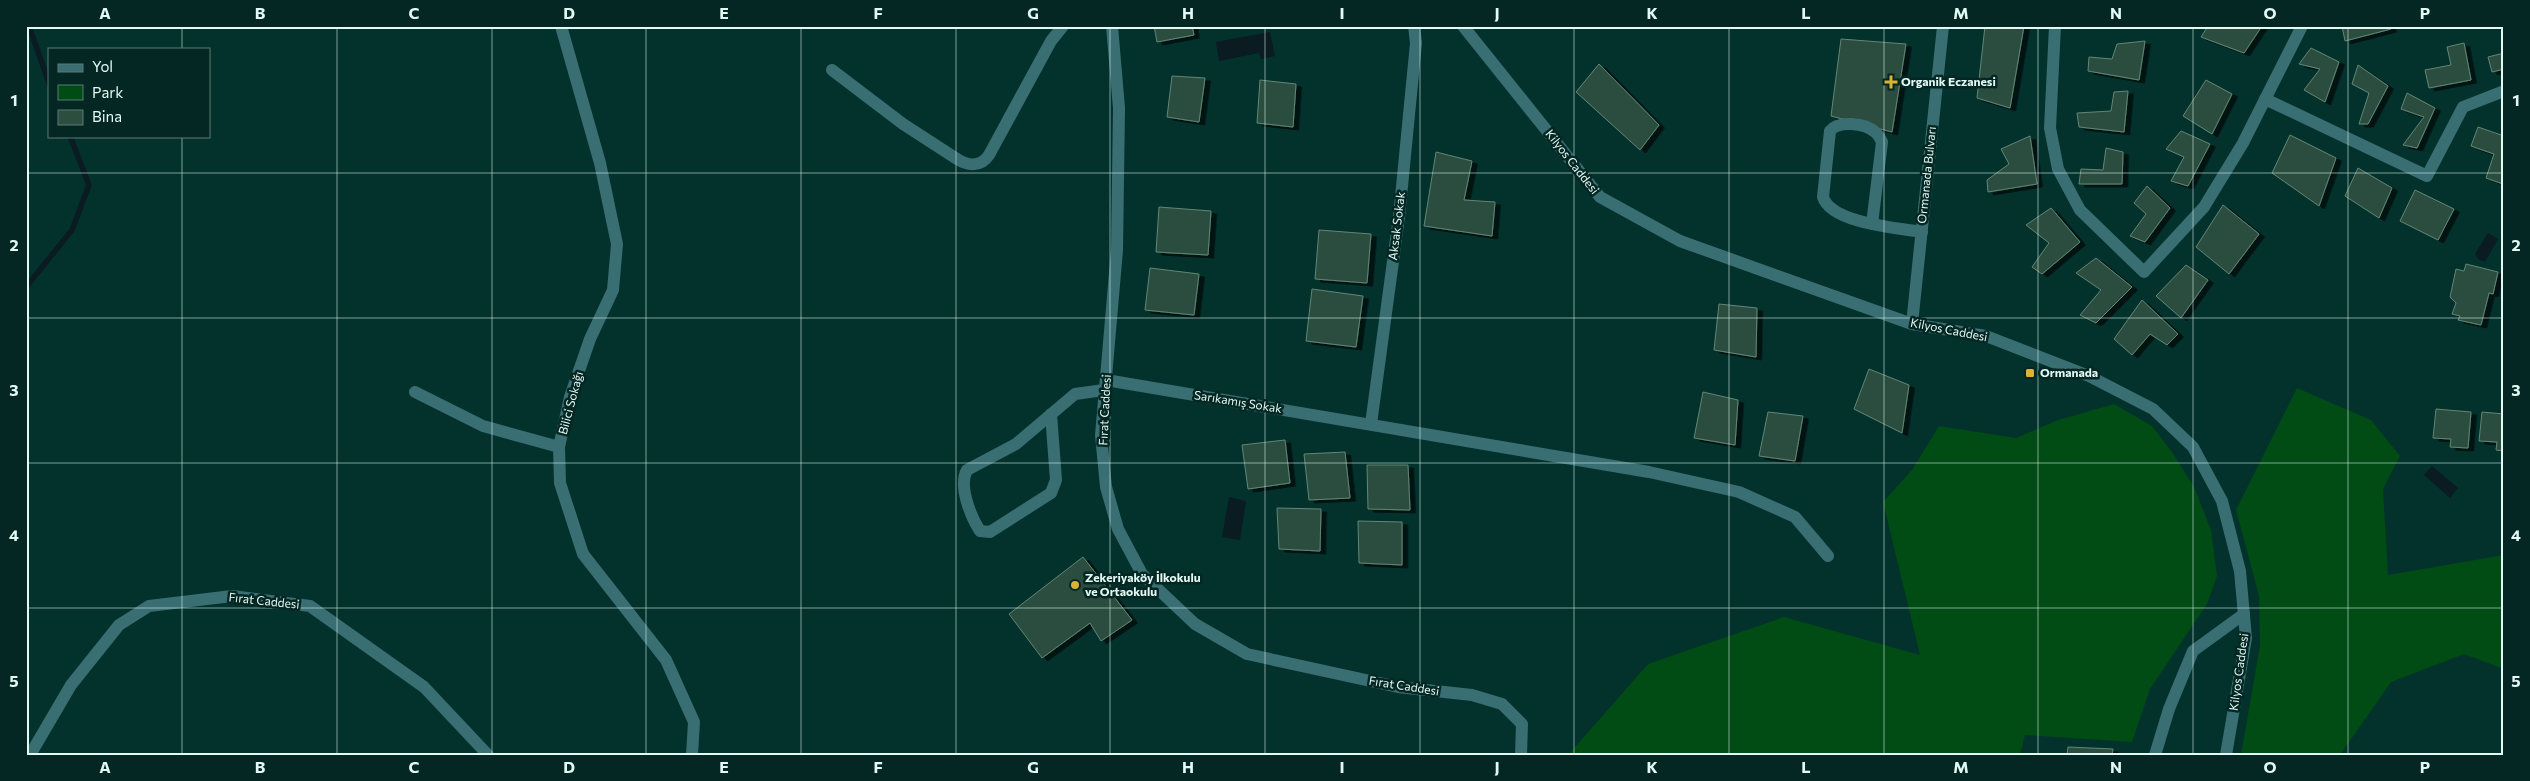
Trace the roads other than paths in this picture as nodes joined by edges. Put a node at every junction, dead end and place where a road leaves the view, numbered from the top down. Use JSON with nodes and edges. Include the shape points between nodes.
{"nodes":[{"id":1,"x":562,"y":26,"type":"edge"},
{"id":2,"x":1063,"y":26,"type":"edge"},
{"id":3,"x":1112,"y":26,"type":"edge"},
{"id":4,"x":1414,"y":26,"type":"edge"},
{"id":5,"x":1463,"y":26,"type":"edge"},
{"id":6,"x":1943,"y":26,"type":"edge"},
{"id":7,"x":2055,"y":26,"type":"edge"},
{"id":8,"x":2302,"y":26,"type":"edge"},
{"id":9,"x":832,"y":70,"type":"dead end"},
{"id":10,"x":2504,"y":91,"type":"edge"},
{"id":11,"x":2265,"y":99,"type":"junction"},
{"id":12,"x":1872,"y":224,"type":"junction"},
{"id":13,"x":1922,"y":232,"type":"junction"},
{"id":14,"x":1912,"y":324,"type":"junction"},
{"id":15,"x":1105,"y":385,"type":"junction"},
{"id":16,"x":415,"y":392,"type":"dead end"},
{"id":17,"x":1051,"y":414,"type":"junction"},
{"id":18,"x":1371,"y":424,"type":"junction"},
{"id":19,"x":559,"y":447,"type":"junction"},
{"id":20,"x":1828,"y":556,"type":"dead end"},
{"id":21,"x":2244,"y":614,"type":"junction"},
{"id":22,"x":30,"y":755,"type":"edge"},
{"id":23,"x":488,"y":755,"type":"edge"},
{"id":24,"x":692,"y":755,"type":"edge"},
{"id":25,"x":1521,"y":755,"type":"edge"},
{"id":26,"x":2155,"y":755,"type":"edge"},
{"id":27,"x":2226,"y":755,"type":"edge"}],
"edges":[{"from":1,"to":19,"type":"street","name":"Bilici Sokağı","via":[[600,163],[617,244],[613,290],[590,339],[570,397]]},
{"from":2,"to":9,"type":"street","via":[[1048,46],[982,163],[964,163],[949,154]]},
{"from":3,"to":15,"type":"street","name":"Fırat Caddesi","via":[[1119,108],[1118,250]]},
{"from":4,"to":18,"type":"street","name":"Aksak Sokak","via":[[1416,43],[1399,217]]},
{"from":5,"to":14,"type":"street","name":"Kilyos Caddesi","via":[[1600,197],[1680,241]]},
{"from":6,"to":13,"type":"street","name":"Ormanada Bulvarı"},
{"from":7,"to":11,"type":"street","via":[[2050,128],[2058,169],[2080,210],[2144,272],[2204,207]]},
{"from":8,"to":11,"type":"street"},
{"from":10,"to":11,"type":"street","via":[[2463,107],[2427,176]]},
{"from":12,"to":12,"type":"street","via":[[1882,142],[1877,132],[1868,128],[1834,126],[1830,131],[1823,197],[1826,206]]},
{"from":12,"to":13,"type":"street"},
{"from":13,"to":14,"type":"street","name":"Ormanada Bulvarı"},
{"from":14,"to":21,"type":"street","name":"Kilyos Caddesi","via":[[1986,336],[2089,376],[2152,409],[2192,447],[2222,501],[2240,571]]},
{"from":15,"to":17,"type":"street","name":"Sarıkamış Sokak","via":[[1075,394]]},
{"from":15,"to":18,"type":"street","name":"Sarıkamış Sokak"},
{"from":15,"to":25,"type":"street","name":"Fırat Caddesi","via":[[1101,435],[1106,487],[1118,528],[1142,574],[1173,605],[1195,624],[1247,654],[1398,687],[1472,695],[1502,704],[1522,724]]},
{"from":16,"to":19,"type":"street","via":[[483,426]]},
{"from":17,"to":17,"type":"street","name":"Sarıkamış Sokak","via":[[1016,444],[967,470],[964,484],[980,531],[990,532],[1051,493],[1056,480]]},
{"from":18,"to":20,"type":"street","name":"Sarıkamış Sokak","via":[[1649,472],[1738,492],[1795,517]]},
{"from":19,"to":24,"type":"street","name":"Bilici Sokağı","via":[[560,482],[583,554],[666,660],[694,722]]},
{"from":21,"to":26,"type":"street","via":[[2193,651]]},
{"from":21,"to":27,"type":"street","name":"Kilyos Caddesi","via":[[2246,638]]},
{"from":22,"to":23,"type":"street","name":"Fırat Caddesi","via":[[71,685],[119,625],[149,606],[232,596],[310,606],[424,687]]}]}
